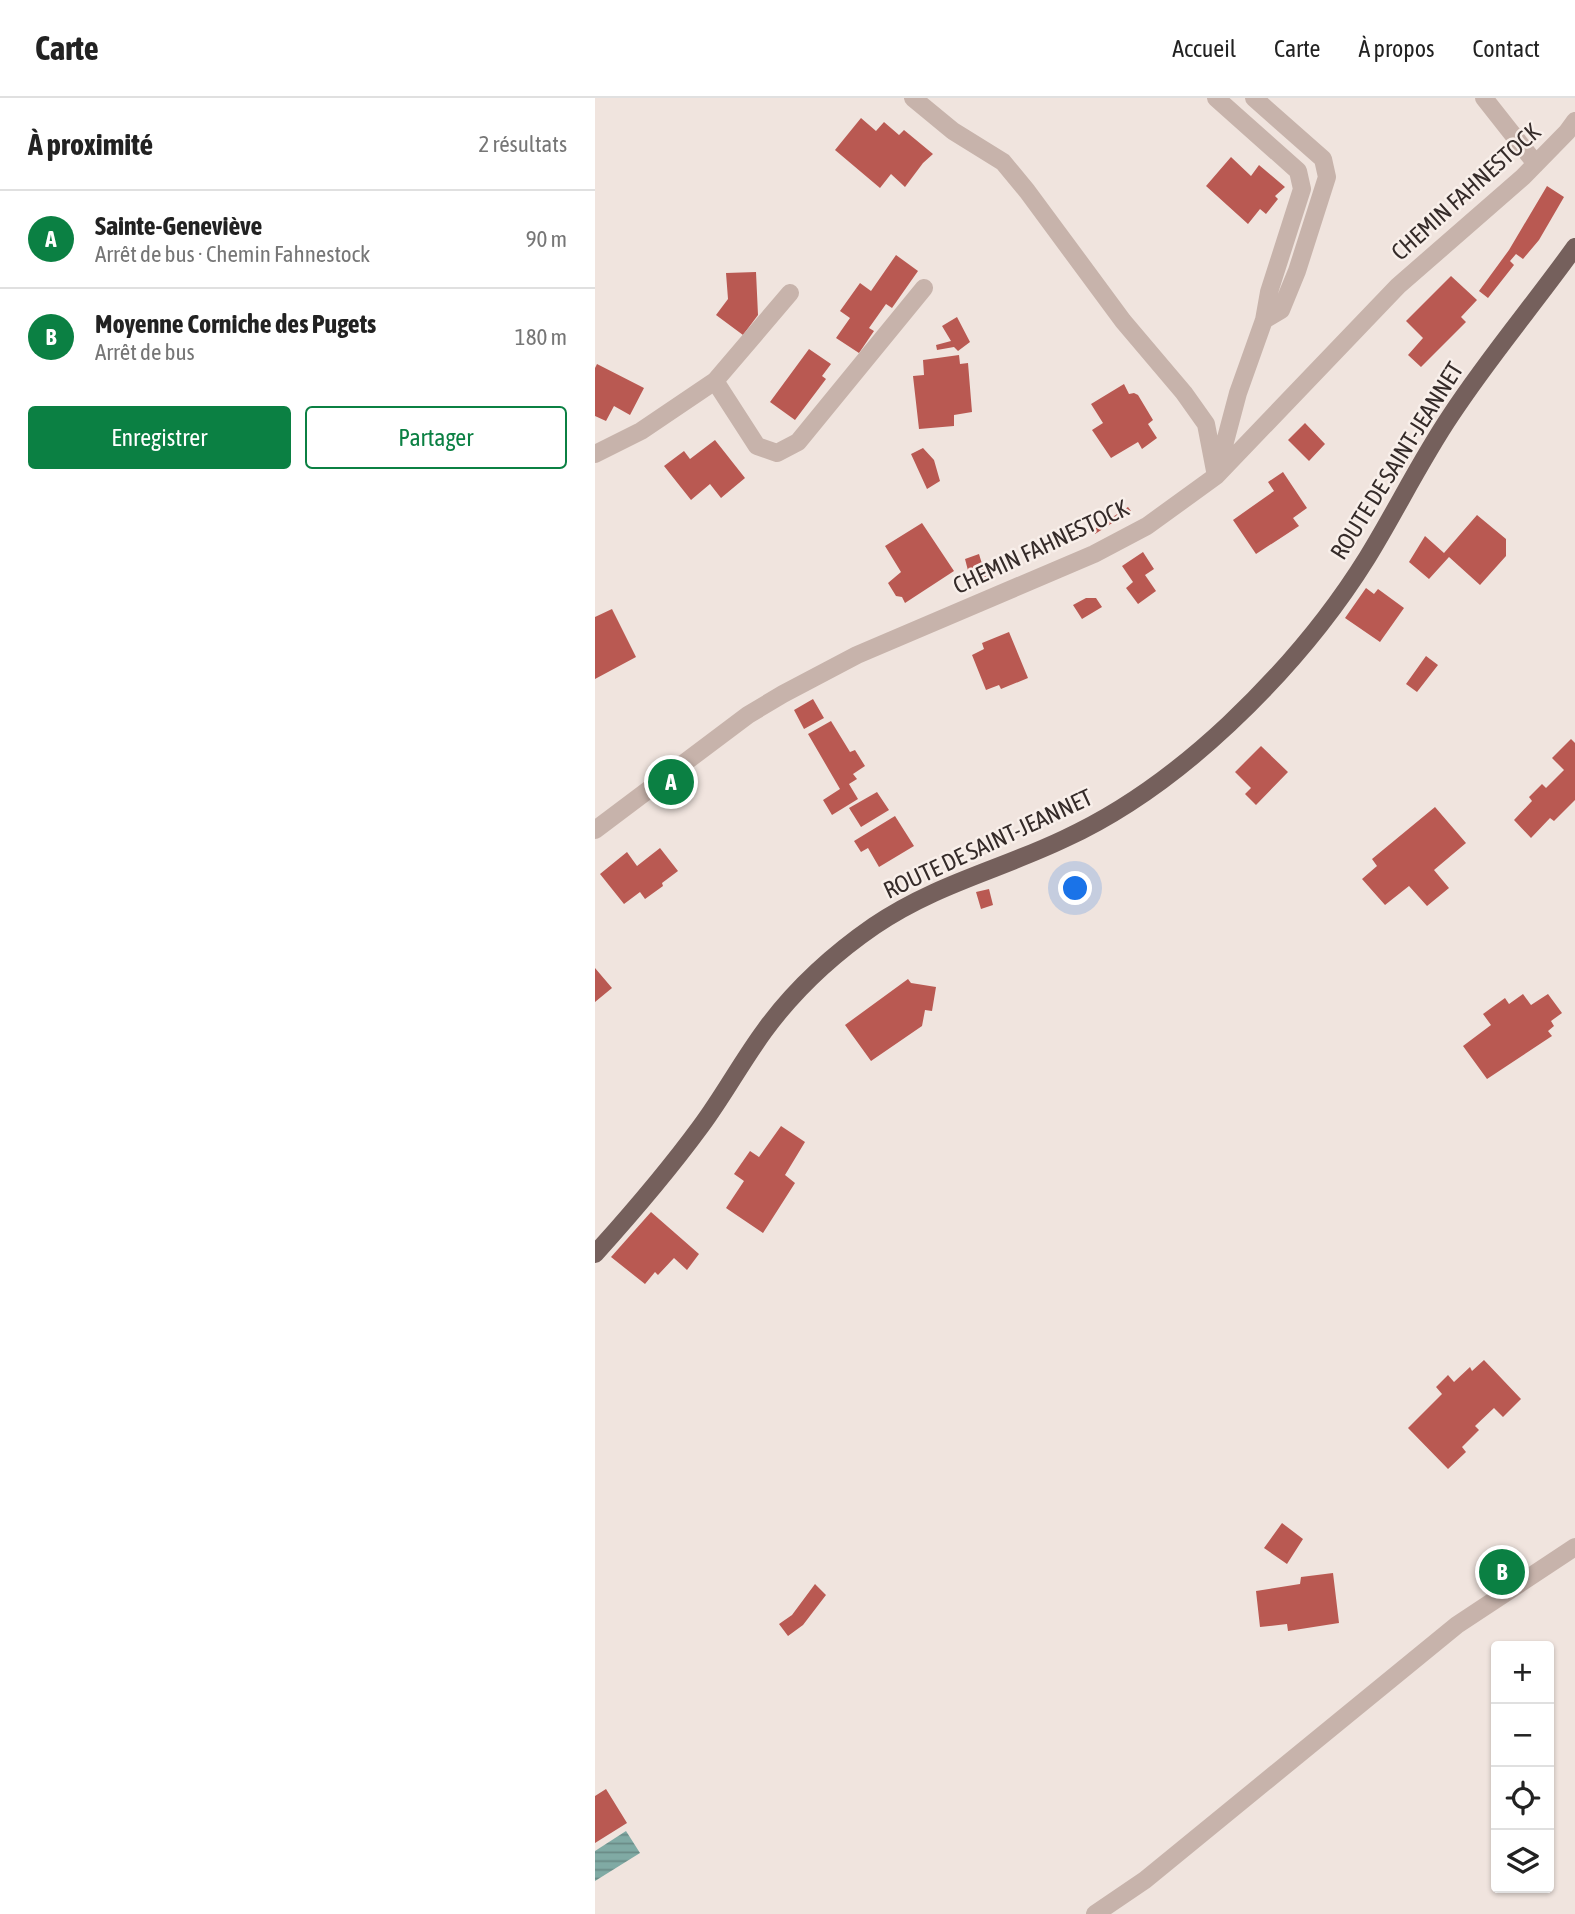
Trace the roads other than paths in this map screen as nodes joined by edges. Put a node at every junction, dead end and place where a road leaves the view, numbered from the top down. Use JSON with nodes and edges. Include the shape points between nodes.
{"nodes":[{"id":1,"x":913,"y":98,"type":"edge"},
{"id":2,"x":1216,"y":98,"type":"edge"},
{"id":3,"x":1254,"y":98,"type":"edge"},
{"id":4,"x":1484,"y":98,"type":"edge"},
{"id":5,"x":1575,"y":121,"type":"edge"},
{"id":6,"x":1536,"y":164,"type":"junction"},
{"id":7,"x":1575,"y":247,"type":"edge"},
{"id":8,"x":924,"y":288,"type":"dead end"},
{"id":9,"x":790,"y":293,"type":"dead end"},
{"id":10,"x":1264,"y":320,"type":"junction"},
{"id":11,"x":715,"y":381,"type":"junction"},
{"id":12,"x":595,"y":454,"type":"edge"},
{"id":13,"x":1216,"y":476,"type":"junction"},
{"id":14,"x":595,"y":831,"type":"edge"},
{"id":15,"x":595,"y":1254,"type":"edge"},
{"id":16,"x":1575,"y":1547,"type":"edge"},
{"id":17,"x":1095,"y":1914,"type":"edge"}],
"edges":[{"from":1,"to":13,"type":"street","via":[[953,131],[1003,162],[1027,191],[1206,424]]},
{"from":2,"to":10,"type":"street","via":[[1298,171],[1302,189]]},
{"from":3,"to":10,"type":"street","via":[[1323,159],[1327,177],[1281,310]]},
{"from":4,"to":6,"type":"street"},
{"from":5,"to":6,"type":"street","name":"CHEMIN FAHNESTOCK"},
{"from":6,"to":13,"type":"street","name":"CHEMIN FAHNESTOCK","via":[[1398,286]]},
{"from":7,"to":15,"type":"main road","name":"ROUTE DE SAINT-JEANNET","via":[[1451,415],[1335,606],[1230,723],[1162,782],[1114,812],[1062,841],[926,895],[874,926],[813,974],[763,1032],[678,1156]]},
{"from":8,"to":11,"type":"street","via":[[798,442],[777,453],[757,446]]},
{"from":9,"to":11,"type":"street"},
{"from":10,"to":13,"type":"street"},
{"from":11,"to":12,"type":"street"},
{"from":13,"to":14,"type":"street","name":"CHEMIN FAHNESTOCK","via":[[1118,543],[857,655],[783,694],[748,715]]},
{"from":16,"to":17,"type":"street","via":[[1457,1625],[1145,1880]]}]}
